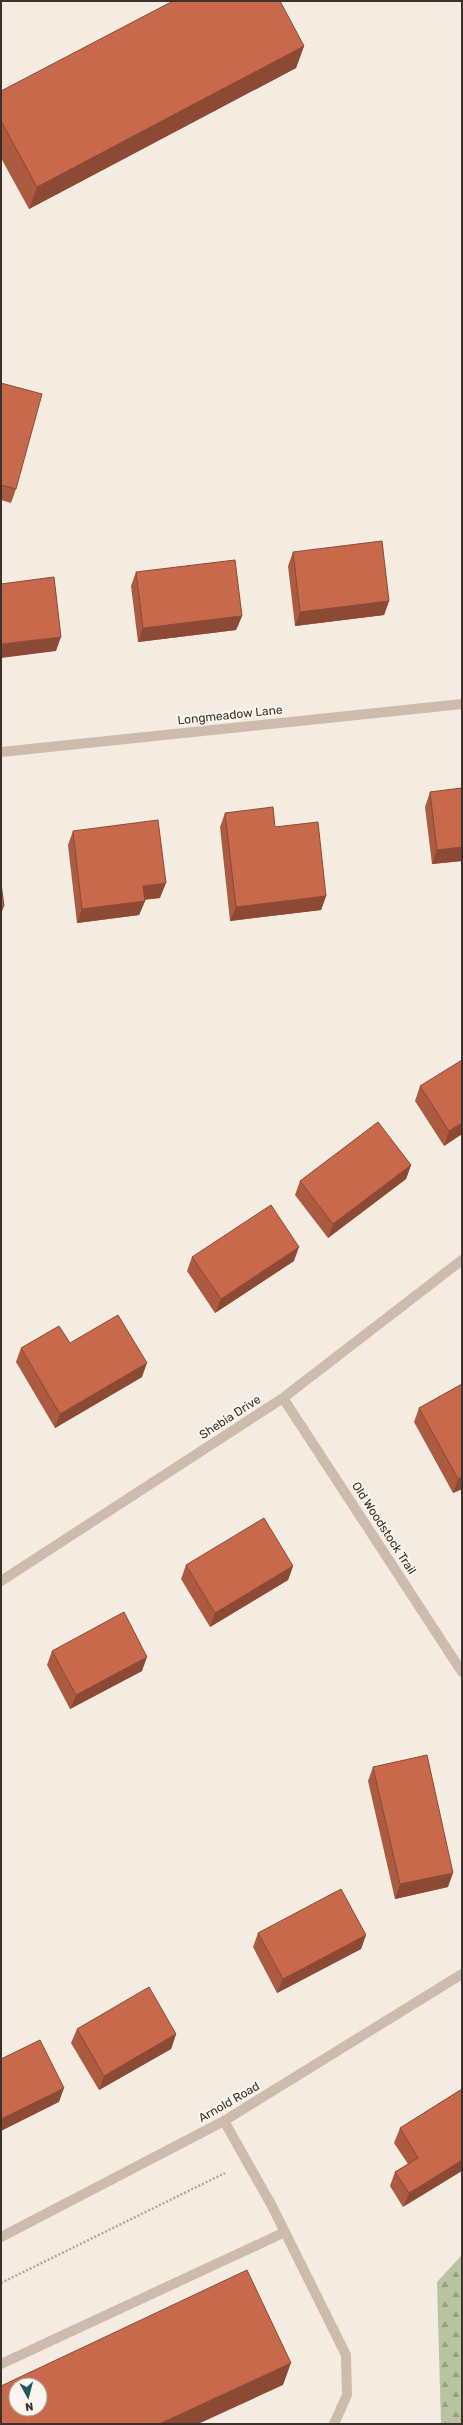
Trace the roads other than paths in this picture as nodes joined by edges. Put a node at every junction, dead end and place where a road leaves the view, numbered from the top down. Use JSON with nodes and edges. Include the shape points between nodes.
{"nodes":[{"id":1,"x":462,"y":704,"type":"edge"},
{"id":2,"x":1,"y":752,"type":"edge"},
{"id":3,"x":462,"y":1260,"type":"edge"},
{"id":4,"x":284,"y":1398,"type":"junction"},
{"id":5,"x":1,"y":1581,"type":"edge"},
{"id":6,"x":462,"y":1672,"type":"edge"},
{"id":7,"x":462,"y":1974,"type":"edge"},
{"id":8,"x":224,"y":2121,"type":"junction"},
{"id":9,"x":285,"y":2232,"type":"junction"},
{"id":10,"x":1,"y":2237,"type":"edge"},
{"id":11,"x":1,"y":2364,"type":"edge"},
{"id":12,"x":334,"y":2424,"type":"edge"}],
"edges":[{"from":1,"to":2,"type":"street","name":"Longmeadow Lane"},
{"from":3,"to":4,"type":"street","name":"Shebia Drive"},
{"from":4,"to":5,"type":"street","name":"Shebia Drive"},
{"from":4,"to":6,"type":"street","name":"Old Woodstock Trail"},
{"from":7,"to":8,"type":"street","name":"Arnold Road"},
{"from":8,"to":9,"type":"street"},
{"from":8,"to":10,"type":"street","name":"Arnold Road"},
{"from":9,"to":11,"type":"street"},
{"from":9,"to":12,"type":"street","via":[[346,2355],[347,2395]]}]}
